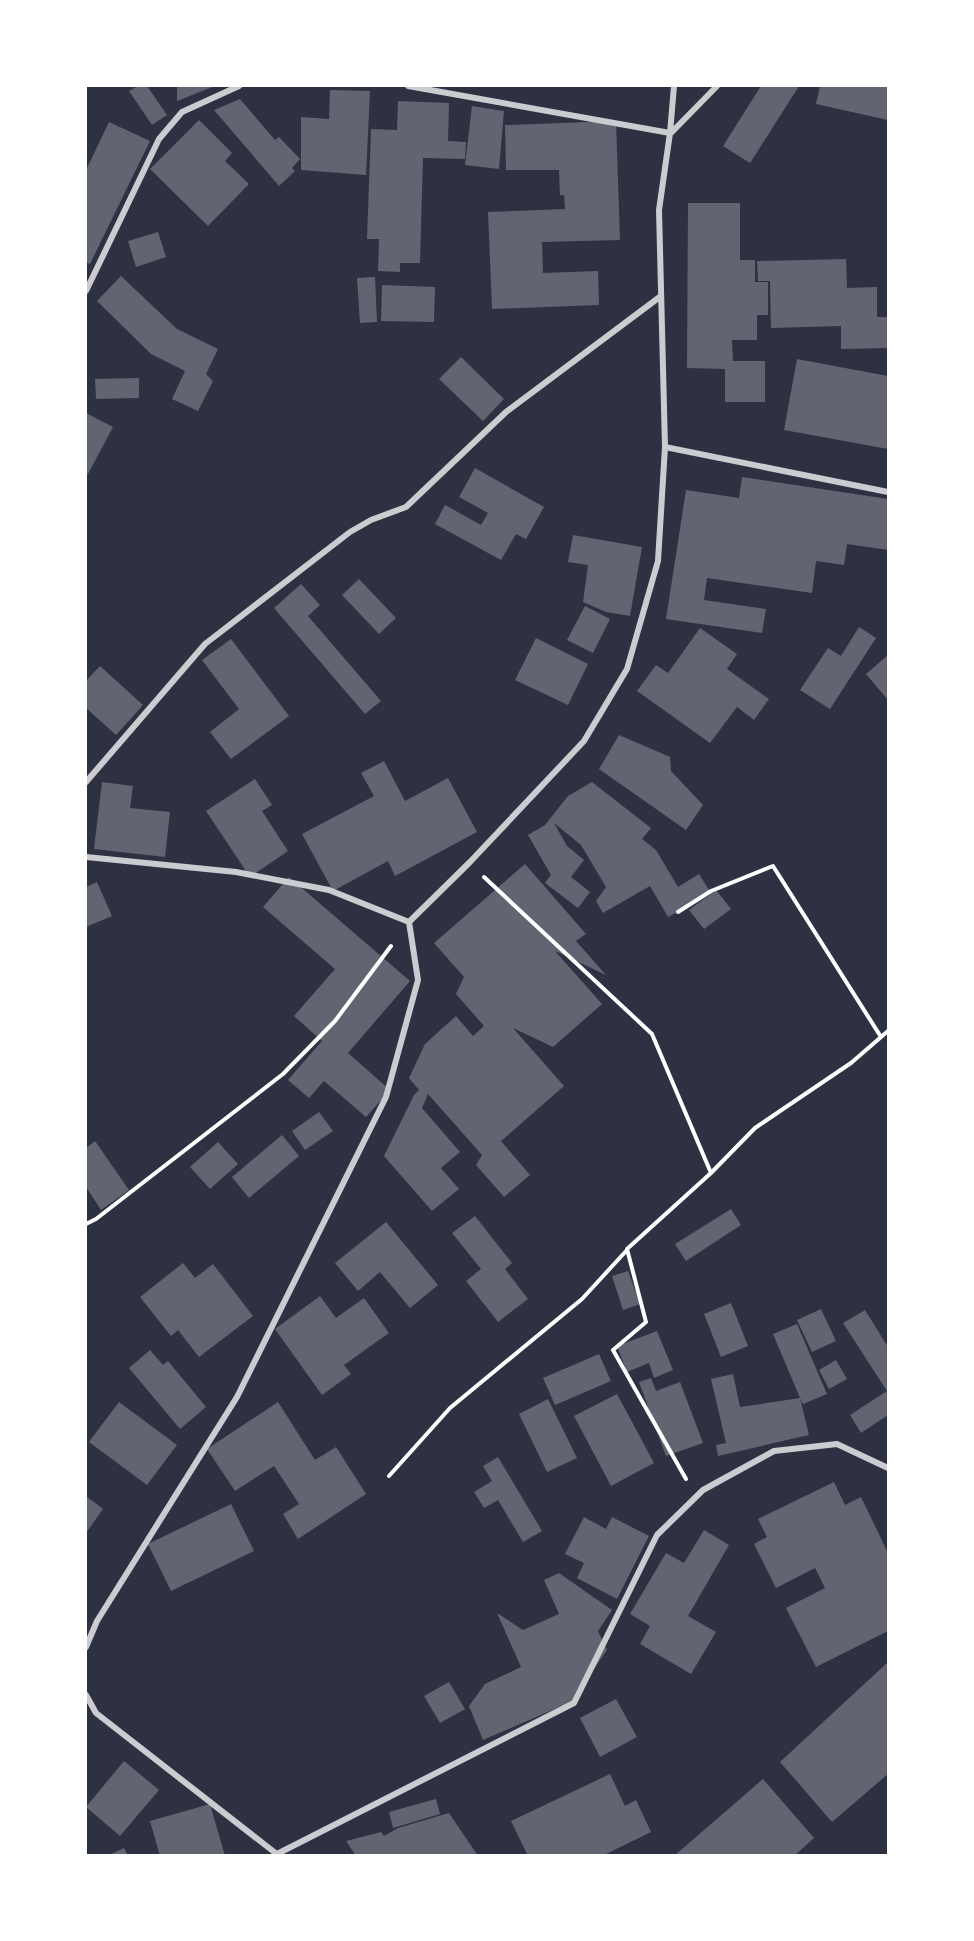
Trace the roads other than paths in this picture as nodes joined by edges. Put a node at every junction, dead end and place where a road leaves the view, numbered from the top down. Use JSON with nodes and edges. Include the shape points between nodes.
{"nodes":[{"id":1,"x":239,"y":86,"type":"edge"},
{"id":2,"x":408,"y":86,"type":"edge"},
{"id":3,"x":674,"y":86,"type":"edge"},
{"id":4,"x":717,"y":86,"type":"edge"},
{"id":5,"x":670,"y":133,"type":"junction"},
{"id":6,"x":86,"y":291,"type":"edge"},
{"id":7,"x":661,"y":296,"type":"junction"},
{"id":8,"x":665,"y":447,"type":"junction"},
{"id":9,"x":888,"y":492,"type":"edge"},
{"id":10,"x":86,"y":782,"type":"edge"},
{"id":11,"x":86,"y":857,"type":"edge"},
{"id":12,"x":409,"y":922,"type":"junction"},
{"id":13,"x":888,"y":1467,"type":"edge"},
{"id":14,"x":86,"y":1647,"type":"edge"},
{"id":15,"x":86,"y":1695,"type":"edge"},
{"id":16,"x":278,"y":1855,"type":"edge"}],
"edges":[{"from":1,"to":6,"type":"street","via":[[182,112],[159,139]]},
{"from":2,"to":5,"type":"street"},
{"from":3,"to":5,"type":"street"},
{"from":4,"to":5,"type":"street"},
{"from":5,"to":7,"type":"street","via":[[659,210]]},
{"from":7,"to":8,"type":"street"},
{"from":7,"to":10,"type":"street","via":[[506,412],[406,507],[350,532],[205,645]]},
{"from":8,"to":9,"type":"street"},
{"from":8,"to":12,"type":"street","via":[[658,561],[627,669],[584,741]]},
{"from":11,"to":12,"type":"street","via":[[236,872],[329,890]]},
{"from":12,"to":14,"type":"street","via":[[418,980],[386,1097],[237,1397],[97,1621]]},
{"from":13,"to":16,"type":"street","via":[[837,1444],[805,1447],[774,1451],[703,1490],[657,1535],[574,1703]]},
{"from":15,"to":16,"type":"street","via":[[96,1713]]}]}
